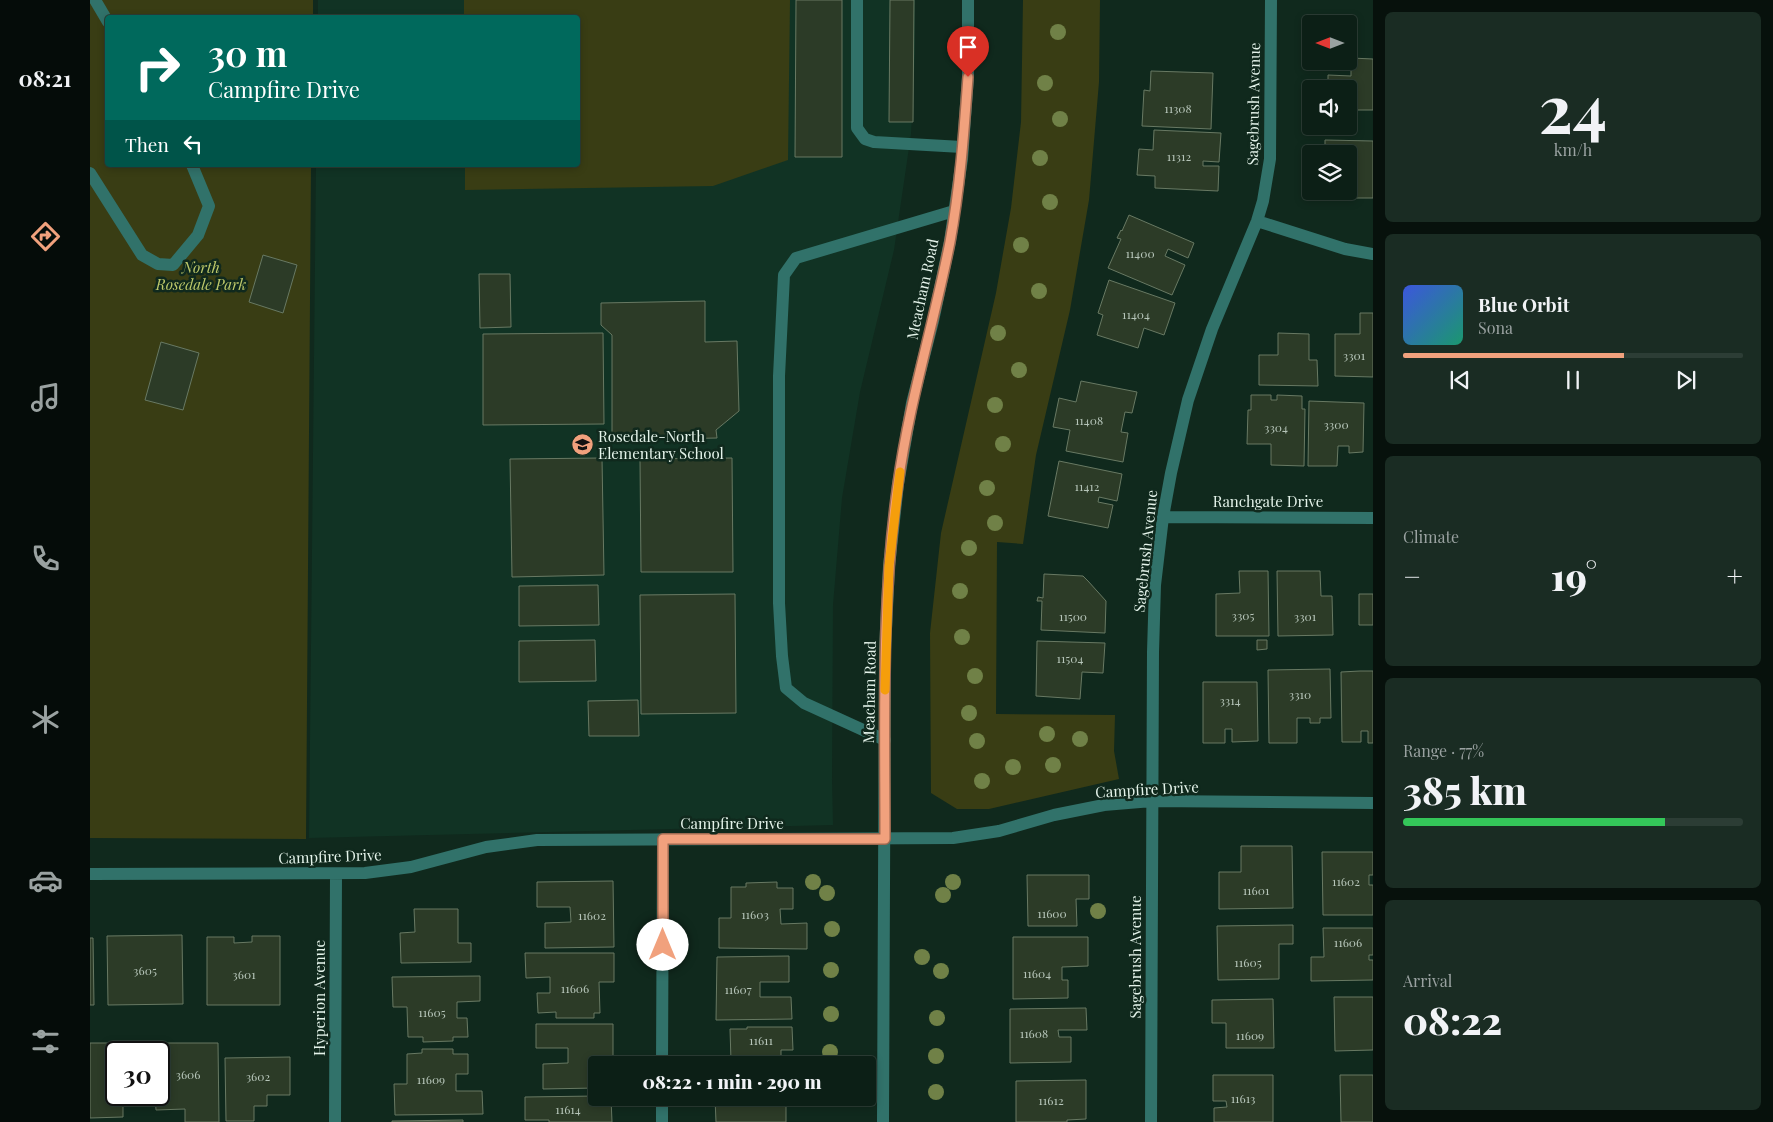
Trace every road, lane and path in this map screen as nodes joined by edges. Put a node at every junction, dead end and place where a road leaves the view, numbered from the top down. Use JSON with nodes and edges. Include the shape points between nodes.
{"nodes":[{"id":1,"x":95,"y":0,"type":"edge"},
{"id":2,"x":857,"y":0,"type":"edge"},
{"id":3,"x":968,"y":0,"type":"edge"},
{"id":4,"x":1271,"y":0,"type":"edge"},
{"id":5,"x":105,"y":17,"type":"edge"},
{"id":6,"x":962,"y":147,"type":"junction"},
{"id":7,"x":193,"y":167,"type":"edge"},
{"id":8,"x":90,"y":173,"type":"edge"},
{"id":9,"x":954,"y":211,"type":"junction"},
{"id":10,"x":1257,"y":221,"type":"junction"},
{"id":11,"x":1373,"y":254,"type":"edge"},
{"id":12,"x":1163,"y":517,"type":"junction"},
{"id":13,"x":1373,"y":518,"type":"edge"},
{"id":14,"x":885,"y":740,"type":"junction"},
{"id":15,"x":1152,"y":802,"type":"junction"},
{"id":16,"x":1373,"y":802,"type":"edge"},
{"id":17,"x":663,"y":839,"type":"junction"},
{"id":18,"x":885,"y":839,"type":"junction"},
{"id":19,"x":90,"y":874,"type":"edge"},
{"id":20,"x":336,"y":874,"type":"junction"},
{"id":21,"x":662,"y":1056,"type":"edge"},
{"id":22,"x":662,"y":1106,"type":"edge"},
{"id":23,"x":335,"y":1122,"type":"edge"},
{"id":24,"x":662,"y":1122,"type":"edge"},
{"id":25,"x":884,"y":1122,"type":"edge"},
{"id":26,"x":1151,"y":1122,"type":"edge"}],
"edges":[{"from":1,"to":5,"type":"street"},
{"from":2,"to":6,"type":"street","via":[[857,128],[865,139],[874,142]]},
{"from":3,"to":6,"type":"street","name":"Meacham Road","via":[[968,77]]},
{"from":4,"to":10,"type":"street","name":"Sagebrush Avenue","via":[[1270,159]]},
{"from":6,"to":9,"type":"street","name":"Meacham Road"},
{"from":7,"to":8,"type":"street","via":[[209,206],[198,235],[173,265],[158,264],[142,255]]},
{"from":9,"to":14,"type":"street","name":"Meacham Road","via":[[935,312],[912,403],[898,484],[889,566]]},
{"from":9,"to":14,"type":"street","via":[[796,258],[784,275],[779,376],[779,593],[786,688],[804,703]]},
{"from":10,"to":11,"type":"street","via":[[1345,249]]},
{"from":10,"to":12,"type":"street","name":"Sagebrush Avenue","via":[[1212,329],[1188,400]]},
{"from":12,"to":13,"type":"street","name":"Ranchgate Drive"},
{"from":12,"to":15,"type":"street","name":"Sagebrush Avenue","via":[[1152,652]]},
{"from":14,"to":18,"type":"street","name":"Meacham Road"},
{"from":15,"to":16,"type":"street","name":"Campfire Drive"},
{"from":15,"to":18,"type":"street","name":"Campfire Drive","via":[[1104,805],[999,831],[953,838]]},
{"from":15,"to":26,"type":"street","name":"Sagebrush Avenue"},
{"from":17,"to":18,"type":"street","name":"Campfire Drive"},
{"from":17,"to":20,"type":"street","name":"Campfire Drive","via":[[537,840],[486,848],[411,867]]},
{"from":17,"to":21,"type":"street"},
{"from":18,"to":25,"type":"street","name":"Meacham Road"},
{"from":19,"to":20,"type":"street","name":"Campfire Drive"},
{"from":20,"to":23,"type":"street","name":"Hyperion Avenue"},
{"from":22,"to":24,"type":"street"}]}
